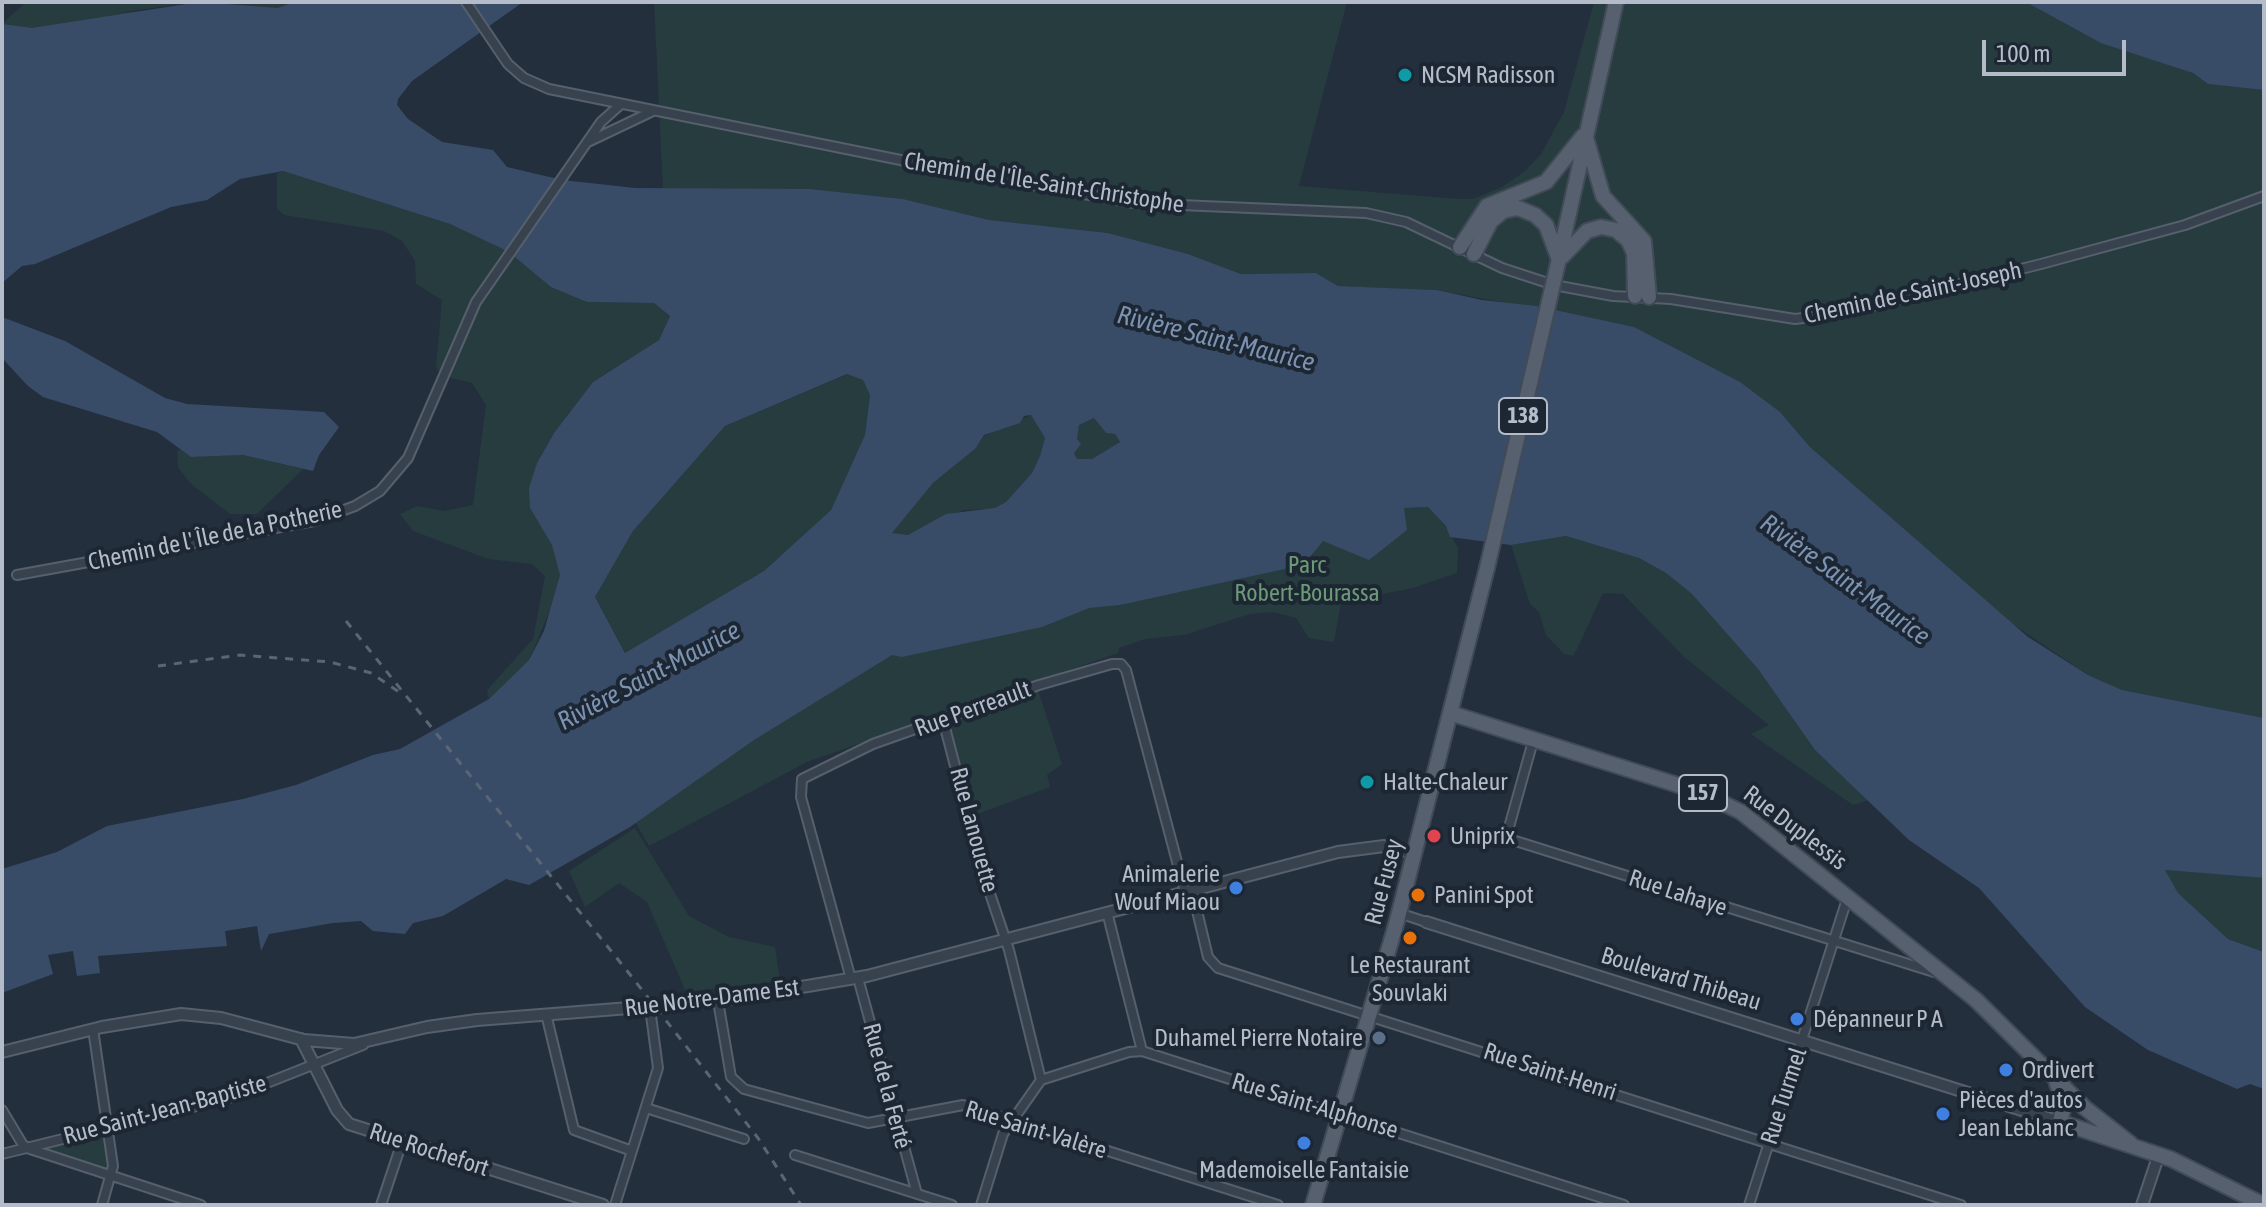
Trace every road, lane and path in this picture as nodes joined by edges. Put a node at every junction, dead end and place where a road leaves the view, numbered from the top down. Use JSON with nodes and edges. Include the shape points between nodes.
{"nodes":[{"id":1,"x":466,"y":2,"type":"edge"},
{"id":2,"x":1616,"y":2,"type":"edge"},
{"id":3,"x":621,"y":104,"type":"junction"},
{"id":4,"x":656,"y":110,"type":"junction"},
{"id":5,"x":1586,"y":133,"type":"junction"},
{"id":6,"x":588,"y":144,"type":"junction"},
{"id":7,"x":2264,"y":196,"type":"edge"},
{"id":8,"x":1467,"y":251,"type":"junction"},
{"id":9,"x":1559,"y":262,"type":"junction"},
{"id":10,"x":1554,"y":285,"type":"joint"},
{"id":11,"x":1642,"y":297,"type":"junction"},
{"id":12,"x":17,"y":575,"type":"dead end"},
{"id":13,"x":1450,"y":713,"type":"junction"},
{"id":14,"x":943,"y":720,"type":"junction"},
{"id":15,"x":1533,"y":741,"type":"junction"},
{"id":16,"x":1414,"y":853,"type":"junction"},
{"id":17,"x":1188,"y":891,"type":"junction"},
{"id":18,"x":1848,"y":896,"type":"junction"},
{"id":19,"x":1107,"y":912,"type":"junction"},
{"id":20,"x":1399,"y":913,"type":"junction"},
{"id":21,"x":1426,"y":922,"type":"joint"},
{"id":22,"x":1005,"y":940,"type":"junction"},
{"id":23,"x":1833,"y":942,"type":"junction"},
{"id":24,"x":1947,"y":975,"type":"junction"},
{"id":25,"x":855,"y":978,"type":"junction"},
{"id":26,"x":718,"y":1001,"type":"junction"},
{"id":27,"x":650,"y":1008,"type":"junction"},
{"id":28,"x":546,"y":1014,"type":"junction"},
{"id":29,"x":1369,"y":1014,"type":"junction"},
{"id":30,"x":93,"y":1029,"type":"junction"},
{"id":31,"x":301,"y":1039,"type":"junction"},
{"id":32,"x":1802,"y":1039,"type":"junction"},
{"id":33,"x":371,"y":1042,"type":"junction"},
{"id":34,"x":1142,"y":1051,"type":"junction"},
{"id":35,"x":2,"y":1052,"type":"edge"},
{"id":36,"x":313,"y":1064,"type":"junction"},
{"id":37,"x":1041,"y":1080,"type":"junction"},
{"id":38,"x":2055,"y":1080,"type":"junction"},
{"id":39,"x":646,"y":1108,"type":"junction"},
{"id":40,"x":2,"y":1110,"type":"edge"},
{"id":41,"x":1341,"y":1114,"type":"junction"},
{"id":42,"x":895,"y":1119,"type":"junction"},
{"id":43,"x":1012,"y":1120,"type":"junction"},
{"id":44,"x":2060,"y":1122,"type":"junction"},
{"id":45,"x":110,"y":1127,"type":"junction"},
{"id":46,"x":744,"y":1139,"type":"dead end"},
{"id":47,"x":402,"y":1142,"type":"junction"},
{"id":48,"x":1769,"y":1143,"type":"junction"},
{"id":49,"x":2131,"y":1144,"type":"junction"},
{"id":50,"x":25,"y":1147,"type":"junction"},
{"id":51,"x":632,"y":1151,"type":"junction"},
{"id":52,"x":2,"y":1154,"type":"edge"},
{"id":53,"x":2159,"y":1154,"type":"junction"},
{"id":54,"x":795,"y":1155,"type":"dead end"},
{"id":55,"x":112,"y":1177,"type":"junction"},
{"id":56,"x":917,"y":1194,"type":"junction"},
{"id":57,"x":102,"y":1205,"type":"edge"},
{"id":58,"x":201,"y":1205,"type":"edge"},
{"id":59,"x":381,"y":1205,"type":"edge"},
{"id":60,"x":603,"y":1205,"type":"edge"},
{"id":61,"x":615,"y":1205,"type":"edge"},
{"id":62,"x":952,"y":1205,"type":"edge"},
{"id":63,"x":981,"y":1205,"type":"edge"},
{"id":64,"x":1278,"y":1205,"type":"edge"},
{"id":65,"x":1313,"y":1205,"type":"edge"},
{"id":66,"x":1624,"y":1205,"type":"edge"},
{"id":67,"x":1749,"y":1205,"type":"edge"},
{"id":68,"x":1961,"y":1205,"type":"edge"},
{"id":69,"x":2142,"y":1205,"type":"edge"},
{"id":70,"x":2264,"y":1205,"type":"edge"}],
"edges":[{"from":1,"to":3,"type":"street","name":"Chemin de l'Île-Saint-Christophe","via":[[508,64],[533,83]]},
{"from":2,"to":5,"type":"main road","number":"138"},
{"from":3,"to":4,"type":"street","name":"Chemin de l'Île-Saint-Christophe"},
{"from":3,"to":6,"type":"street","name":"Chemin de l' Île de la Potherie","via":[[610,111]]},
{"from":4,"to":6,"type":"street"},
{"from":4,"to":8,"type":"street","name":"Chemin de l'Île-Saint-Christophe","via":[[1134,203],[1366,213],[1406,222]]},
{"from":5,"to":8,"type":"main road","via":[[1546,182],[1483,210]]},
{"from":5,"to":9,"type":"main road","number":"138"},
{"from":5,"to":11,"type":"main road","via":[[1603,196],[1644,241]]},
{"from":6,"to":12,"type":"street","name":"Chemin de l' Île de la Potherie","via":[[483,291],[408,458],[367,500],[314,521]]},
{"from":7,"to":11,"type":"street","name":"Chemin de c Saint-Joseph","via":[[2142,237],[1825,317],[1795,319]]},
{"from":8,"to":9,"type":"main road","via":[[1491,221],[1518,208],[1546,225]]},
{"from":8,"to":10,"type":"street","name":"Chemin de l'Île-Saint-Christophe"},
{"from":9,"to":11,"type":"main road","via":[[1583,233],[1616,230],[1634,253]]},
{"from":9,"to":13,"type":"main road","name":"Rue Fusey","number":"138","bridge":true},
{"from":10,"to":11,"type":"street","name":"Chemin de c Saint-Joseph"},
{"from":13,"to":15,"type":"main road","name":"Rue Duplessis","number":"157"},
{"from":13,"to":16,"type":"main road","name":"Rue Fusey","number":"138"},
{"from":14,"to":17,"type":"street","name":"Rue Perreault","via":[[1052,681],[1121,664]]},
{"from":14,"to":22,"type":"street","name":"Rue Lanouette"},
{"from":14,"to":25,"type":"street","name":"Rue Perreault","via":[[864,748],[808,774],[800,783]]},
{"from":15,"to":18,"type":"main road","name":"Rue Duplessis","number":"157","via":[[1722,801]]},
{"from":15,"to":23,"type":"street","name":"Rue Lahaye","via":[[1506,838]]},
{"from":16,"to":17,"type":"street","name":"Rue Notre-Dame Est","via":[[1389,847],[1348,850]]},
{"from":16,"to":20,"type":"main road","name":"Rue Fusey","number":"138"},
{"from":17,"to":19,"type":"street","name":"Rue Notre-Dame Est"},
{"from":17,"to":29,"type":"street","name":"Rue Saint-Henri","via":[[1213,965]]},
{"from":18,"to":23,"type":"street","name":"Rue Turmel"},
{"from":18,"to":24,"type":"main road","name":"Rue Duplessis","number":"157"},
{"from":19,"to":22,"type":"street","name":"Rue Notre-Dame Est"},
{"from":19,"to":34,"type":"street"},
{"from":20,"to":21,"type":"street","name":"Boulevard Thibeau"},
{"from":20,"to":29,"type":"main road","name":"Rue Fusey","number":"138"},
{"from":21,"to":32,"type":"street","name":"Boulevard Thibeau"},
{"from":22,"to":25,"type":"street","name":"Rue Notre-Dame Est"},
{"from":22,"to":37,"type":"street","name":"Rue Lanouette"},
{"from":23,"to":24,"type":"street","name":"Rue Lahaye"},
{"from":23,"to":32,"type":"street","name":"Rue Turmel"},
{"from":24,"to":38,"type":"main road","name":"Rue Duplessis","number":"157","via":[[2003,1023]]},
{"from":25,"to":26,"type":"street","name":"Rue Notre-Dame Est"},
{"from":25,"to":42,"type":"street","name":"Rue de la Ferté"},
{"from":26,"to":27,"type":"street","name":"Rue Notre-Dame Est"},
{"from":26,"to":42,"type":"street","name":"Rue Saint-Valère","via":[[729,1072],[737,1086],[861,1122]]},
{"from":27,"to":28,"type":"street","name":"Rue Notre-Dame Est"},
{"from":27,"to":39,"type":"street","via":[[658,1064]]},
{"from":28,"to":33,"type":"street","name":"Rue Notre-Dame Est","via":[[427,1027]]},
{"from":28,"to":51,"type":"street","via":[[574,1130]]},
{"from":29,"to":41,"type":"main road","name":"Rue Fusey","number":"138"},
{"from":29,"to":48,"type":"street","name":"Rue Saint-Henri"},
{"from":30,"to":31,"type":"street","name":"Rue Notre-Dame Est","via":[[191,1014]]},
{"from":30,"to":35,"type":"street","name":"Rue Notre-Dame Est"},
{"from":30,"to":45,"type":"street"},
{"from":31,"to":33,"type":"street","name":"Rue Notre-Dame Est"},
{"from":31,"to":36,"type":"street","name":"Rue Rochefort"},
{"from":32,"to":44,"type":"street","name":"Boulevard Thibeau"},
{"from":32,"to":48,"type":"street","name":"Rue Turmel"},
{"from":33,"to":36,"type":"street","name":"Rue Saint-Jean-Baptiste"},
{"from":34,"to":37,"type":"street"},
{"from":34,"to":41,"type":"street","name":"Rue Saint-Alphonse"},
{"from":36,"to":45,"type":"street","name":"Rue Saint-Jean-Baptiste","via":[[235,1096]]},
{"from":36,"to":47,"type":"street","name":"Rue Rochefort","via":[[344,1121]]},
{"from":37,"to":43,"type":"street"},
{"from":38,"to":44,"type":"main road","via":[[2065,1101]]},
{"from":38,"to":49,"type":"main road","name":"Rue Duplessis","number":"157"},
{"from":39,"to":46,"type":"street"},
{"from":39,"to":51,"type":"street"},
{"from":40,"to":50,"type":"street"},
{"from":41,"to":65,"type":"main road","name":"Rue Fusey","number":"138"},
{"from":41,"to":66,"type":"street","name":"Rue Saint-Alphonse"},
{"from":42,"to":43,"type":"street","name":"Rue Saint-Valère","via":[[957,1105]]},
{"from":42,"to":56,"type":"street","name":"Rue de la Ferté"},
{"from":43,"to":63,"type":"street"},
{"from":43,"to":64,"type":"street","name":"Rue Saint-Valère"},
{"from":44,"to":49,"type":"main road","name":"Boulevard Thibeau","number":"157"},
{"from":45,"to":50,"type":"street","name":"Rue Saint-Jean-Baptiste"},
{"from":45,"to":55,"type":"street"},
{"from":47,"to":59,"type":"street"},
{"from":47,"to":60,"type":"street","name":"Rue Rochefort"},
{"from":48,"to":67,"type":"street","name":"Rue Turmel"},
{"from":48,"to":68,"type":"street","name":"Rue Saint-Henri"},
{"from":49,"to":53,"type":"main road","name":"Boulevard Thibeau","number":"157"},
{"from":50,"to":52,"type":"street","name":"Rue Saint-Jean-Baptiste"},
{"from":50,"to":55,"type":"street"},
{"from":51,"to":61,"type":"street"},
{"from":53,"to":69,"type":"street"},
{"from":53,"to":70,"type":"main road","name":"Boulevard Thibeau","number":"157"},
{"from":54,"to":56,"type":"street"},
{"from":55,"to":57,"type":"street"},
{"from":55,"to":58,"type":"street"},
{"from":56,"to":62,"type":"street"}]}
